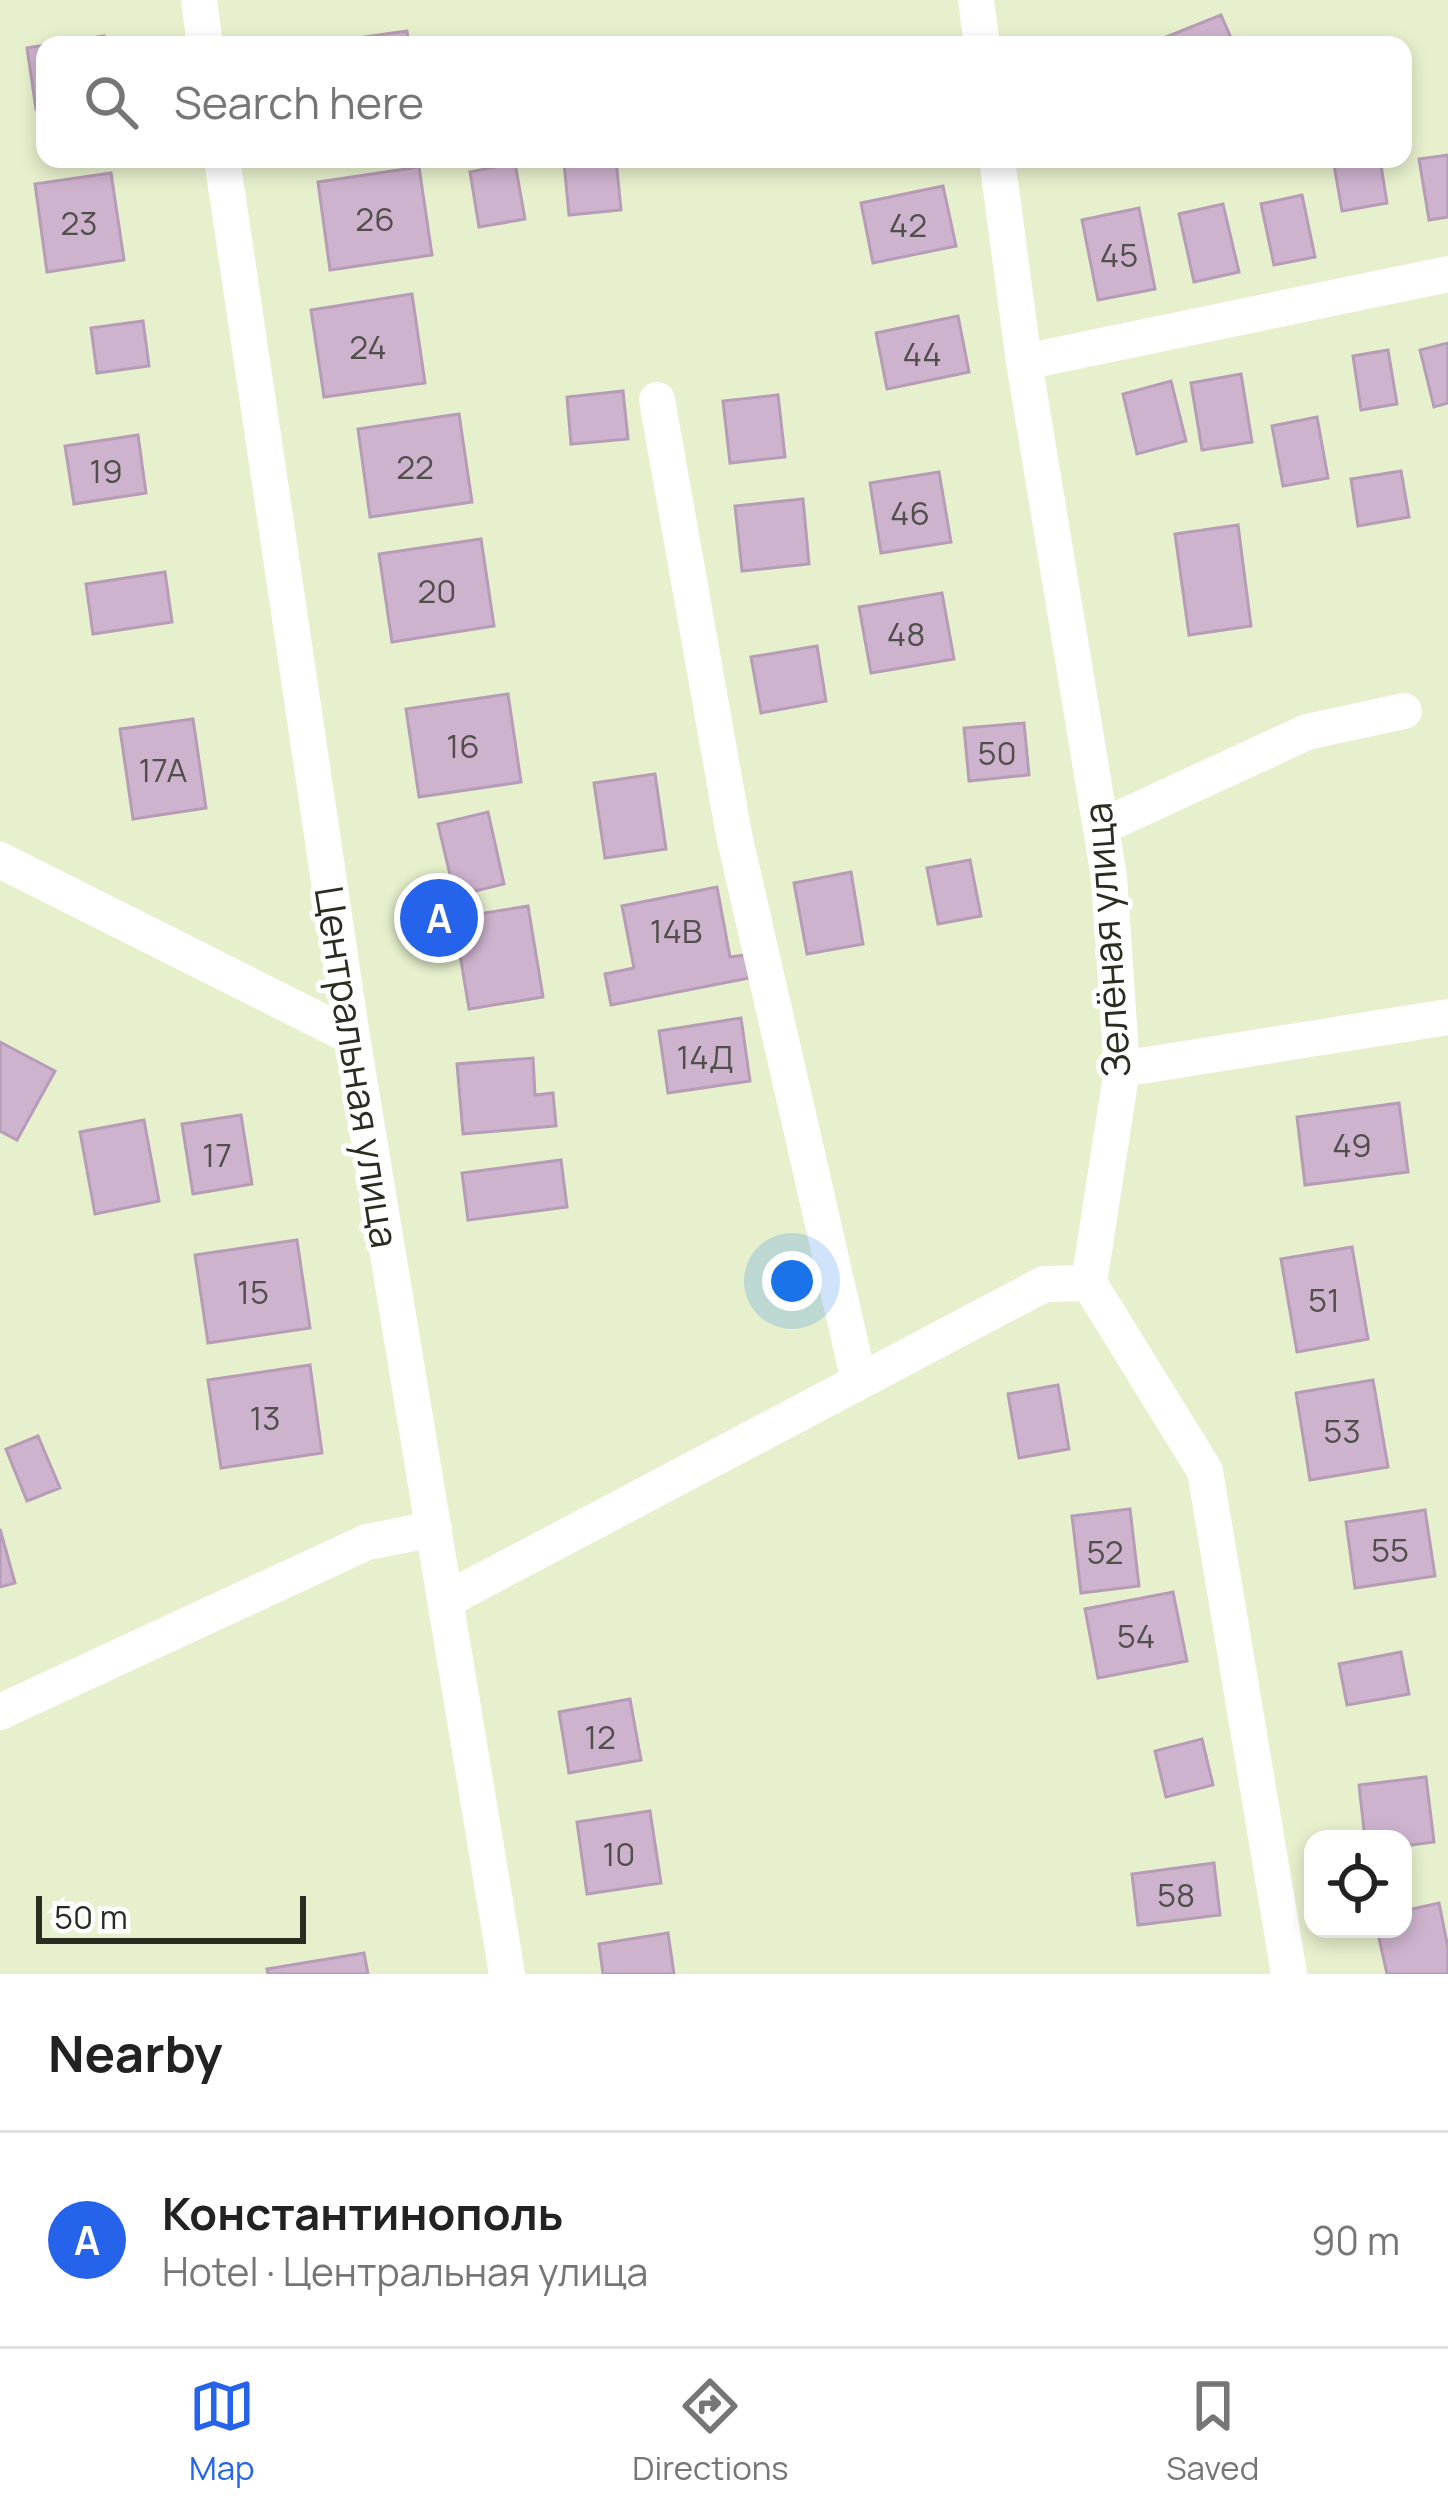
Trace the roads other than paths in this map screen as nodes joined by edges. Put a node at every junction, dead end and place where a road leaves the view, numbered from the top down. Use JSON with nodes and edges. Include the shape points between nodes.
{"nodes":[{"id":1,"x":199,"y":0,"type":"edge"},
{"id":2,"x":976,"y":0,"type":"edge"},
{"id":3,"x":204,"y":36,"type":"edge"},
{"id":4,"x":981,"y":36,"type":"edge"},
{"id":5,"x":223,"y":168,"type":"edge"},
{"id":6,"x":998,"y":168,"type":"edge"},
{"id":7,"x":1448,"y":274,"type":"edge"},
{"id":8,"x":1024,"y":362,"type":"junction"},
{"id":9,"x":657,"y":400,"type":"dead end"},
{"id":10,"x":1404,"y":711,"type":"dead end"},
{"id":11,"x":1101,"y":827,"type":"junction"},
{"id":12,"x":0,"y":860,"type":"edge"},
{"id":13,"x":1448,"y":1017,"type":"edge"},
{"id":14,"x":352,"y":1037,"type":"junction"},
{"id":15,"x":1122,"y":1070,"type":"junction"},
{"id":16,"x":1089,"y":1282,"type":"junction"},
{"id":17,"x":859,"y":1381,"type":"junction"},
{"id":18,"x":434,"y":1529,"type":"junction"},
{"id":19,"x":446,"y":1600,"type":"junction"},
{"id":20,"x":0,"y":1712,"type":"edge"},
{"id":21,"x":507,"y":1974,"type":"edge"},
{"id":22,"x":1289,"y":1974,"type":"edge"}],
"edges":[{"from":1,"to":3,"type":"street"},
{"from":2,"to":4,"type":"street"},
{"from":5,"to":14,"type":"street","name":"Центральная улица"},
{"from":6,"to":8,"type":"street","name":"Зелёная улица"},
{"from":7,"to":8,"type":"street"},
{"from":8,"to":11,"type":"street","name":"Зелёная улица"},
{"from":9,"to":17,"type":"street","via":[[734,835]]},
{"from":10,"to":11,"type":"street","via":[[1307,733]]},
{"from":11,"to":15,"type":"street","name":"Зелёная улица"},
{"from":12,"to":14,"type":"street"},
{"from":13,"to":15,"type":"street"},
{"from":14,"to":18,"type":"street","name":"Центральная улица"},
{"from":15,"to":16,"type":"street","name":"Зелёная улица"},
{"from":16,"to":17,"type":"street","via":[[1044,1284]]},
{"from":16,"to":22,"type":"street","via":[[1205,1471]]},
{"from":17,"to":19,"type":"street"},
{"from":18,"to":19,"type":"street","name":"Центральная улица"},
{"from":18,"to":20,"type":"street","via":[[367,1542]]},
{"from":19,"to":21,"type":"street","name":"Центральная улица"}]}
